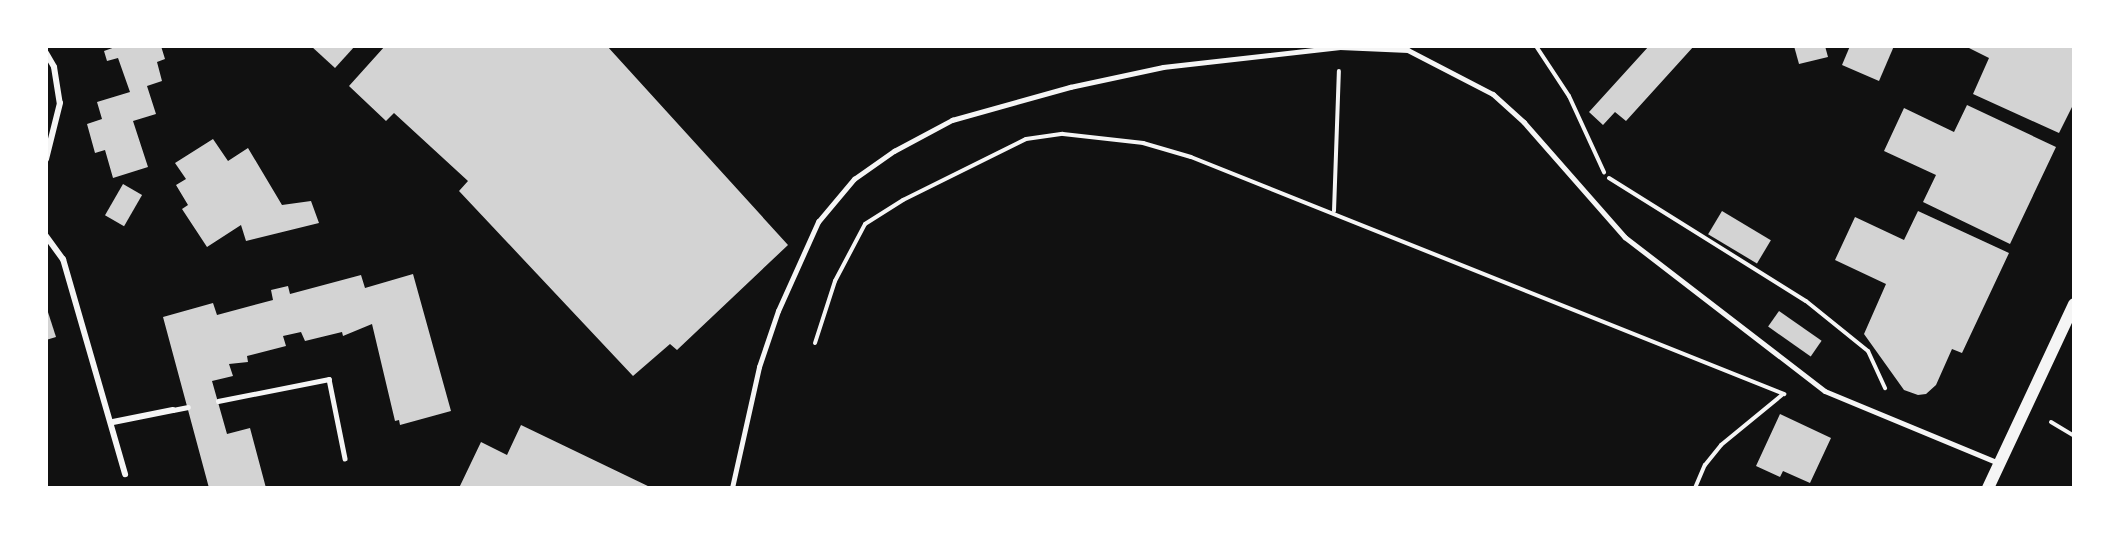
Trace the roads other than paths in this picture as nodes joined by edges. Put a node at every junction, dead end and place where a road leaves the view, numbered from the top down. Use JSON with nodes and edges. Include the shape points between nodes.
{"nodes":[{"id":1,"x":1340,"y":47,"type":"edge"},
{"id":2,"x":46,"y":53,"type":"edge"},
{"id":3,"x":46,"y":159,"type":"edge"},
{"id":4,"x":46,"y":236,"type":"edge"},
{"id":5,"x":2073,"y":304,"type":"edge"},
{"id":6,"x":218,"y":401,"type":"dead end"},
{"id":7,"x":188,"y":407,"type":"dead end"},
{"id":8,"x":173,"y":410,"type":"joint"},
{"id":9,"x":113,"y":422,"type":"junction"},
{"id":10,"x":345,"y":458,"type":"dead end"},
{"id":11,"x":2000,"y":463,"type":"junction"},
{"id":12,"x":126,"y":474,"type":"dead end"},
{"id":13,"x":732,"y":488,"type":"edge"},
{"id":14,"x":1988,"y":488,"type":"edge"}],
"edges":[{"from":1,"to":11,"type":"lane","via":[[1408,50],[1493,94],[1524,122],[1625,237],[1825,391]]},
{"from":1,"to":13,"type":"lane","via":[[1163,67],[1070,87],[952,120],[894,151],[854,179],[818,222],[778,311],[759,367]]},
{"from":2,"to":3,"type":"street","via":[[54,68],[60,103]]},
{"from":4,"to":9,"type":"street","via":[[63,259]]},
{"from":5,"to":11,"type":"main road"},
{"from":6,"to":10,"type":"lane","via":[[329,379]]},
{"from":7,"to":8,"type":"lane"},
{"from":8,"to":9,"type":"street"},
{"from":9,"to":12,"type":"street"},
{"from":11,"to":14,"type":"main road"}]}
